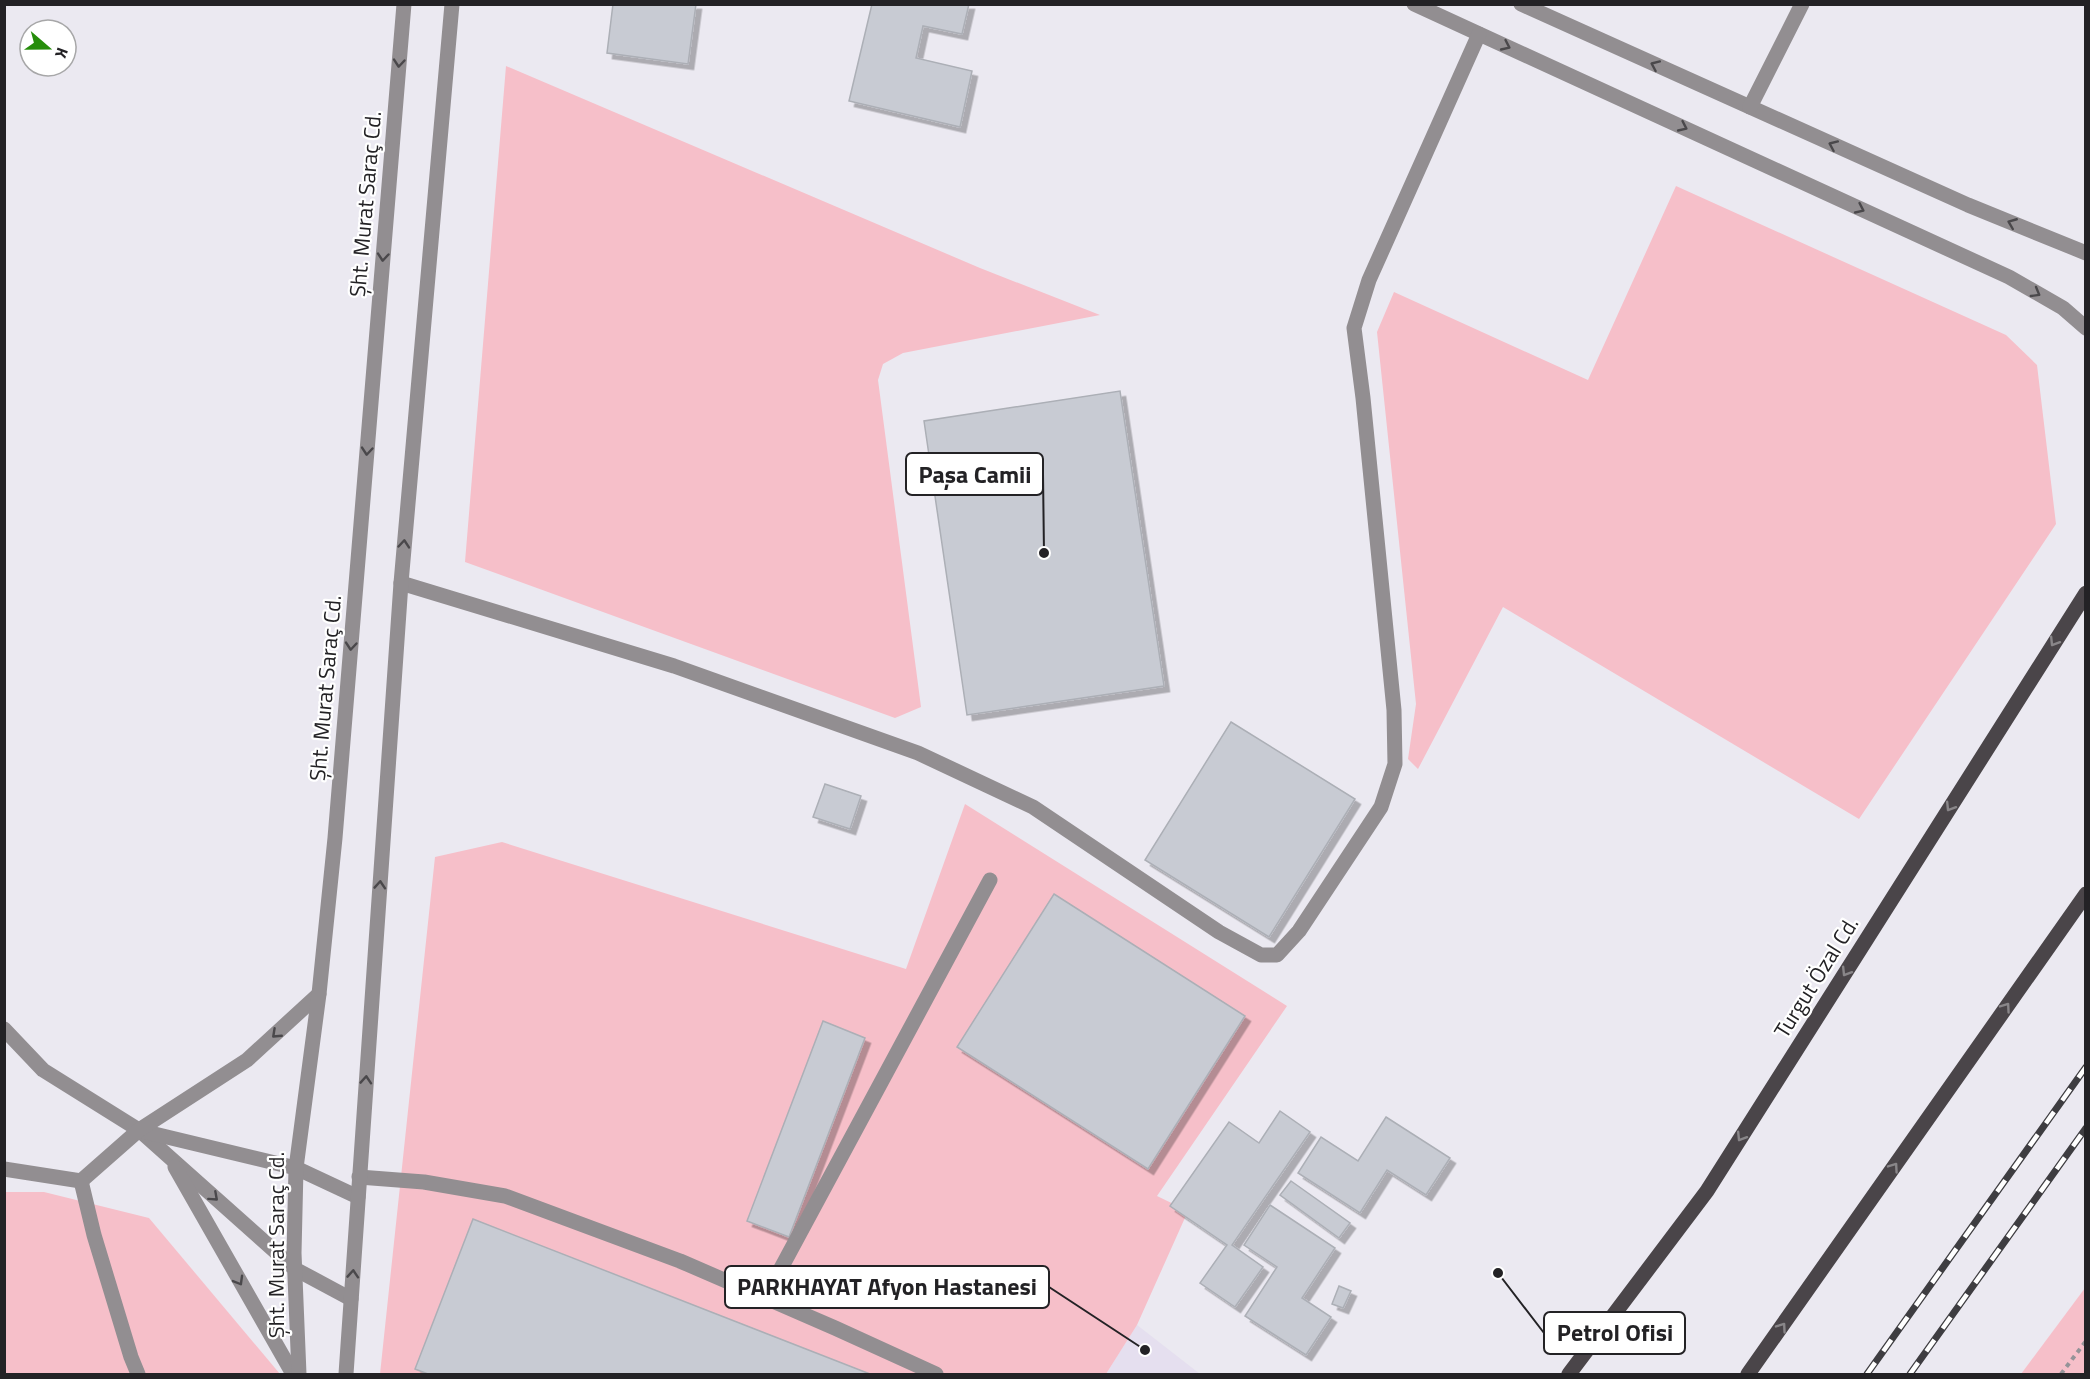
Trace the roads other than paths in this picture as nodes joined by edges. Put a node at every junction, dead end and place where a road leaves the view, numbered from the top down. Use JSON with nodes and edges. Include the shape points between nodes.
{"nodes":[{"id":1,"x":404,"y":4,"type":"edge"},
{"id":2,"x":452,"y":4,"type":"edge"},
{"id":3,"x":1414,"y":4,"type":"edge"},
{"id":4,"x":1521,"y":4,"type":"edge"},
{"id":5,"x":1802,"y":4,"type":"edge"},
{"id":6,"x":1479,"y":34,"type":"junction"},
{"id":7,"x":1750,"y":107,"type":"junction"},
{"id":8,"x":2085,"y":253,"type":"edge"},
{"id":9,"x":2085,"y":328,"type":"edge"},
{"id":10,"x":401,"y":583,"type":"junction"},
{"id":11,"x":2085,"y":593,"type":"edge"},
{"id":12,"x":990,"y":880,"type":"dead end"},
{"id":13,"x":2085,"y":894,"type":"edge"},
{"id":14,"x":319,"y":994,"type":"junction"},
{"id":15,"x":8,"y":1033,"type":"edge"},
{"id":16,"x":139,"y":1130,"type":"junction"},
{"id":17,"x":169,"y":1157,"type":"junction"},
{"id":18,"x":296,"y":1168,"type":"junction"},
{"id":19,"x":4,"y":1169,"type":"edge"},
{"id":20,"x":359,"y":1177,"type":"junction"},
{"id":21,"x":81,"y":1181,"type":"junction"},
{"id":22,"x":358,"y":1197,"type":"junction"},
{"id":23,"x":295,"y":1269,"type":"junction"},
{"id":24,"x":765,"y":1298,"type":"junction"},
{"id":25,"x":351,"y":1299,"type":"junction"},
{"id":26,"x":138,"y":1374,"type":"edge"},
{"id":27,"x":293,"y":1374,"type":"edge"},
{"id":28,"x":299,"y":1374,"type":"edge"},
{"id":29,"x":346,"y":1374,"type":"edge"},
{"id":30,"x":936,"y":1374,"type":"edge"},
{"id":31,"x":1569,"y":1374,"type":"edge"},
{"id":32,"x":1748,"y":1374,"type":"edge"}],
"edges":[{"from":1,"to":14,"type":"street","name":"Şht. Murat Saraç Cd.","one_way":true},
{"from":10,"to":2,"type":"street","one_way":true},
{"from":3,"to":6,"type":"street"},
{"from":7,"to":4,"type":"street","one_way":true},
{"from":5,"to":7,"type":"street"},
{"from":6,"to":9,"type":"street","one_way":true,"via":[[2009,277],[2063,308]]},
{"from":6,"to":10,"type":"street","via":[[1369,280],[1354,328],[1393,699],[1395,764],[1381,807],[1299,931],[1277,955],[1261,955],[1219,932],[1033,807],[918,753],[674,666]]},
{"from":8,"to":7,"type":"street","one_way":true},
{"from":20,"to":10,"type":"street","one_way":true},
{"from":11,"to":31,"type":"main road","name":"Turgut Özal Cd.","one_way":true,"via":[[1707,1191]]},
{"from":12,"to":24,"type":"street"},
{"from":32,"to":13,"type":"main road","one_way":true},
{"from":14,"to":16,"type":"street","one_way":true,"via":[[247,1060]]},
{"from":14,"to":18,"type":"street","name":"Şht. Murat Saraç Cd."},
{"from":15,"to":16,"type":"street","via":[[43,1070]]},
{"from":16,"to":17,"type":"street"},
{"from":16,"to":18,"type":"street"},
{"from":16,"to":21,"type":"street"},
{"from":17,"to":23,"type":"street","one_way":true},
{"from":17,"to":27,"type":"street","one_way":true},
{"from":18,"to":22,"type":"street"},
{"from":18,"to":23,"type":"street","name":"Şht. Murat Saraç Cd."},
{"from":19,"to":21,"type":"street"},
{"from":20,"to":22,"type":"street"},
{"from":20,"to":24,"type":"street","via":[[424,1182],[505,1196],[680,1261]]},
{"from":21,"to":26,"type":"street"},
{"from":25,"to":22,"type":"street","one_way":true},
{"from":23,"to":25,"type":"street"},
{"from":23,"to":28,"type":"street","name":"Şht. Murat Saraç Cd."},
{"from":24,"to":30,"type":"street"},
{"from":25,"to":29,"type":"street"}]}
